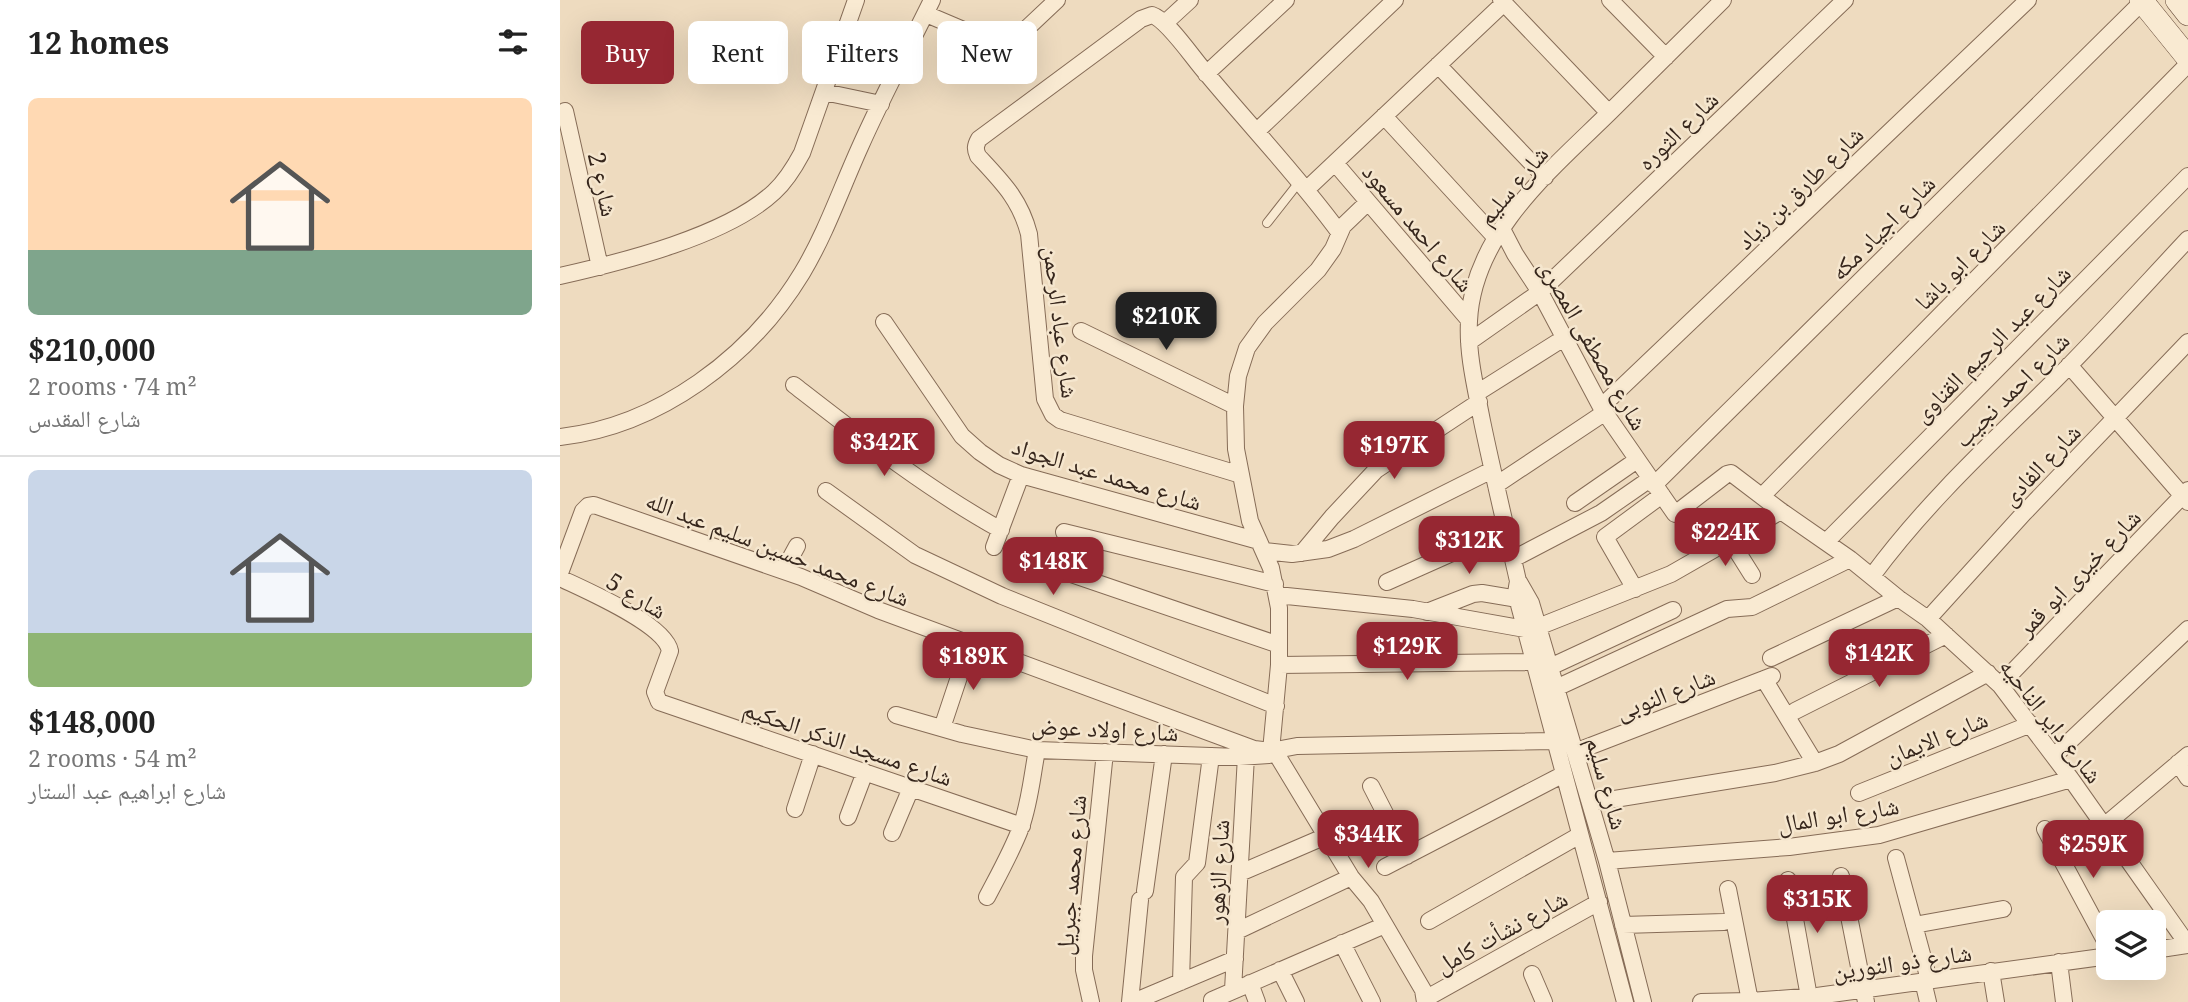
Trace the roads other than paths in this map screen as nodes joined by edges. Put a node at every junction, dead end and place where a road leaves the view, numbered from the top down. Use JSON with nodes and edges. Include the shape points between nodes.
{"nodes":[{"id":1,"x":856,"y":0,"type":"edge"},
{"id":2,"x":1057,"y":0,"type":"edge"},
{"id":3,"x":1144,"y":0,"type":"edge"},
{"id":4,"x":1190,"y":0,"type":"edge"},
{"id":5,"x":1286,"y":0,"type":"edge"},
{"id":6,"x":1395,"y":0,"type":"edge"},
{"id":7,"x":1610,"y":0,"type":"edge"},
{"id":8,"x":1723,"y":0,"type":"edge"},
{"id":9,"x":1845,"y":0,"type":"edge"},
{"id":10,"x":2028,"y":0,"type":"edge"},
{"id":11,"x":2177,"y":0,"type":"edge"},
{"id":12,"x":1502,"y":1,"type":"edge"},
{"id":13,"x":2142,"y":1,"type":"edge"},
{"id":14,"x":929,"y":7,"type":"edge"},
{"id":15,"x":2188,"y":14,"type":"edge"},
{"id":16,"x":1159,"y":19,"type":"junction"},
{"id":17,"x":1666,"y":57,"type":"junction"},
{"id":18,"x":2188,"y":58,"type":"edge"},
{"id":19,"x":2188,"y":64,"type":"edge"},
{"id":20,"x":1438,"y":65,"type":"junction"},
{"id":21,"x":1206,"y":74,"type":"junction"},
{"id":22,"x":824,"y":92,"type":"junction"},
{"id":23,"x":881,"y":104,"type":"junction"},
{"id":24,"x":565,"y":111,"type":"dead end"},
{"id":25,"x":1609,"y":113,"type":"junction"},
{"id":26,"x":1384,"y":116,"type":"junction"},
{"id":27,"x":1256,"y":131,"type":"junction"},
{"id":28,"x":1335,"y":163,"type":"junction"},
{"id":29,"x":2188,"y":176,"type":"edge"},
{"id":30,"x":1545,"y":177,"type":"junction"},
{"id":31,"x":1304,"y":185,"type":"junction"},
{"id":32,"x":1368,"y":202,"type":"junction"},
{"id":33,"x":1267,"y":223,"type":"dead end"},
{"id":34,"x":1339,"y":232,"type":"junction"},
{"id":35,"x":1499,"y":233,"type":"junction"},
{"id":36,"x":2188,"y":239,"type":"edge"},
{"id":37,"x":600,"y":267,"type":"junction"},
{"id":38,"x":560,"y":276,"type":"edge"},
{"id":39,"x":1540,"y":292,"type":"junction"},
{"id":40,"x":1469,"y":320,"type":"junction"},
{"id":41,"x":884,"y":322,"type":"dead end"},
{"id":42,"x":1081,"y":331,"type":"dead end"},
{"id":43,"x":1564,"y":338,"type":"junction"},
{"id":44,"x":1469,"y":342,"type":"junction"},
{"id":45,"x":2188,"y":342,"type":"edge"},
{"id":46,"x":2069,"y":365,"type":"junction"},
{"id":47,"x":794,"y":385,"type":"dead end"},
{"id":48,"x":1478,"y":397,"type":"junction"},
{"id":49,"x":1235,"y":406,"type":"junction"},
{"id":50,"x":1602,"y":410,"type":"junction"},
{"id":51,"x":2116,"y":418,"type":"junction"},
{"id":52,"x":560,"y":437,"type":"edge"},
{"id":53,"x":1637,"y":460,"type":"junction"},
{"id":54,"x":1021,"y":475,"type":"junction"},
{"id":55,"x":1241,"y":475,"type":"junction"},
{"id":56,"x":1494,"y":477,"type":"junction"},
{"id":57,"x":1656,"y":486,"type":"junction"},
{"id":58,"x":826,"y":491,"type":"dead end"},
{"id":59,"x":1762,"y":496,"type":"junction"},
{"id":60,"x":2186,"y":496,"type":"edge"},
{"id":61,"x":1575,"y":503,"type":"dead end"},
{"id":62,"x":1781,"y":511,"type":"junction"},
{"id":63,"x":1675,"y":514,"type":"joint"},
{"id":64,"x":1001,"y":530,"type":"junction"},
{"id":65,"x":1507,"y":531,"type":"junction"},
{"id":66,"x":1064,"y":532,"type":"dead end"},
{"id":67,"x":1730,"y":540,"type":"junction"},
{"id":68,"x":1826,"y":542,"type":"junction"},
{"id":69,"x":797,"y":546,"type":"dead end"},
{"id":70,"x":1261,"y":546,"type":"junction"},
{"id":71,"x":994,"y":547,"type":"dead end"},
{"id":72,"x":1302,"y":554,"type":"junction"},
{"id":73,"x":1513,"y":559,"type":"junction"},
{"id":74,"x":1850,"y":559,"type":"junction"},
{"id":75,"x":1030,"y":560,"type":"dead end"},
{"id":76,"x":784,"y":570,"type":"junction"},
{"id":77,"x":1752,"y":575,"type":"dead end"},
{"id":78,"x":560,"y":576,"type":"edge"},
{"id":79,"x":1872,"y":576,"type":"junction"},
{"id":80,"x":1518,"y":581,"type":"junction"},
{"id":81,"x":1387,"y":582,"type":"dead end"},
{"id":82,"x":1276,"y":589,"type":"junction"},
{"id":83,"x":1635,"y":589,"type":"junction"},
{"id":84,"x":1898,"y":598,"type":"junction"},
{"id":85,"x":1518,"y":599,"type":"junction"},
{"id":86,"x":1673,"y":610,"type":"dead end"},
{"id":87,"x":1427,"y":612,"type":"junction"},
{"id":88,"x":1928,"y":619,"type":"junction"},
{"id":89,"x":1532,"y":628,"type":"junction"},
{"id":90,"x":2188,"y":629,"type":"edge"},
{"id":91,"x":1946,"y":635,"type":"junction"},
{"id":92,"x":970,"y":644,"type":"junction"},
{"id":93,"x":1279,"y":645,"type":"junction"},
{"id":94,"x":1771,"y":658,"type":"dead end"},
{"id":95,"x":1542,"y":664,"type":"junction"},
{"id":96,"x":1279,"y":665,"type":"junction"},
{"id":97,"x":1988,"y":673,"type":"junction"},
{"id":98,"x":2000,"y":685,"type":"junction"},
{"id":99,"x":1556,"y":688,"type":"junction"},
{"id":100,"x":659,"y":702,"type":"joint"},
{"id":101,"x":1276,"y":706,"type":"junction"},
{"id":102,"x":1795,"y":711,"type":"dead end"},
{"id":103,"x":896,"y":715,"type":"dead end"},
{"id":104,"x":2031,"y":724,"type":"junction"},
{"id":105,"x":942,"y":728,"type":"junction"},
{"id":106,"x":1555,"y":741,"type":"junction"},
{"id":107,"x":1037,"y":750,"type":"junction"},
{"id":108,"x":1273,"y":751,"type":"junction"},
{"id":109,"x":1105,"y":752,"type":"junction"},
{"id":110,"x":1575,"y":752,"type":"junction"},
{"id":111,"x":813,"y":754,"type":"junction"},
{"id":112,"x":1164,"y":754,"type":"junction"},
{"id":113,"x":1211,"y":756,"type":"junction"},
{"id":114,"x":1246,"y":756,"type":"junction"},
{"id":115,"x":2054,"y":756,"type":"junction"},
{"id":116,"x":2183,"y":759,"type":"edge"},
{"id":117,"x":1815,"y":763,"type":"junction"},
{"id":118,"x":864,"y":772,"type":"junction"},
{"id":119,"x":1564,"y":774,"type":"junction"},
{"id":120,"x":2188,"y":778,"type":"edge"},
{"id":121,"x":2071,"y":779,"type":"junction"},
{"id":122,"x":1371,"y":786,"type":"dead end"},
{"id":123,"x":911,"y":788,"type":"junction"},
{"id":124,"x":1859,"y":793,"type":"dead end"},
{"id":125,"x":1590,"y":803,"type":"junction"},
{"id":126,"x":795,"y":809,"type":"dead end"},
{"id":127,"x":848,"y":817,"type":"dead end"},
{"id":128,"x":1022,"y":826,"type":"junction"},
{"id":129,"x":2104,"y":826,"type":"junction"},
{"id":130,"x":2045,"y":829,"type":"dead end"},
{"id":131,"x":892,"y":833,"type":"dead end"},
{"id":132,"x":1580,"y":835,"type":"junction"},
{"id":133,"x":1326,"y":836,"type":"junction"},
{"id":134,"x":1407,"y":856,"type":"junction"},
{"id":135,"x":1896,"y":858,"type":"dead end"},
{"id":136,"x":1607,"y":861,"type":"junction"},
{"id":137,"x":1385,"y":867,"type":"dead end"},
{"id":138,"x":1240,"y":873,"type":"junction"},
{"id":139,"x":1841,"y":876,"type":"dead end"},
{"id":140,"x":1351,"y":877,"type":"junction"},
{"id":141,"x":1788,"y":880,"type":"dead end"},
{"id":142,"x":1728,"y":889,"type":"dead end"},
{"id":143,"x":987,"y":897,"type":"dead end"},
{"id":144,"x":1599,"y":902,"type":"junction"},
{"id":145,"x":2003,"y":909,"type":"dead end"},
{"id":146,"x":1429,"y":921,"type":"dead end"},
{"id":147,"x":1724,"y":922,"type":"dead end"},
{"id":148,"x":2096,"y":924,"type":"edge"},
{"id":149,"x":1385,"y":925,"type":"junction"},
{"id":150,"x":1623,"y":925,"type":"junction"},
{"id":151,"x":1914,"y":925,"type":"junction"},
{"id":152,"x":1237,"y":931,"type":"junction"},
{"id":153,"x":1342,"y":943,"type":"junction"},
{"id":154,"x":2188,"y":945,"type":"edge"},
{"id":155,"x":2166,"y":948,"type":"edge"},
{"id":156,"x":1235,"y":958,"type":"junction"},
{"id":157,"x":2096,"y":958,"type":"edge"},
{"id":158,"x":2059,"y":962,"type":"junction"},
{"id":159,"x":1280,"y":970,"type":"junction"},
{"id":160,"x":1992,"y":971,"type":"junction"},
{"id":161,"x":1532,"y":974,"type":"dead end"},
{"id":162,"x":1926,"y":980,"type":"junction"},
{"id":163,"x":1181,"y":982,"type":"junction"},
{"id":164,"x":1250,"y":983,"type":"junction"},
{"id":165,"x":1233,"y":990,"type":"junction"},
{"id":166,"x":1865,"y":996,"type":"edge"},
{"id":167,"x":1815,"y":998,"type":"edge"},
{"id":168,"x":1212,"y":1001,"type":"edge"},
{"id":169,"x":1425,"y":1001,"type":"edge"},
{"id":170,"x":1758,"y":1001,"type":"edge"},
{"id":171,"x":1091,"y":1002,"type":"edge"},
{"id":172,"x":1135,"y":1002,"type":"edge"},
{"id":173,"x":1257,"y":1002,"type":"edge"},
{"id":174,"x":1296,"y":1002,"type":"edge"},
{"id":175,"x":1373,"y":1002,"type":"edge"},
{"id":176,"x":1544,"y":1002,"type":"edge"},
{"id":177,"x":1625,"y":1002,"type":"edge"},
{"id":178,"x":1643,"y":1002,"type":"edge"},
{"id":179,"x":1701,"y":1002,"type":"edge"},
{"id":180,"x":1928,"y":1002,"type":"edge"},
{"id":181,"x":1996,"y":1002,"type":"edge"},
{"id":182,"x":2064,"y":1002,"type":"edge"}],
"edges":[{"from":1,"to":22,"type":"street"},
{"from":2,"to":14,"type":"street","via":[[1006,48]]},
{"from":3,"to":16,"type":"street"},
{"from":4,"to":16,"type":"street"},
{"from":5,"to":21,"type":"street"},
{"from":6,"to":27,"type":"street"},
{"from":7,"to":17,"type":"street"},
{"from":8,"to":17,"type":"street","name":"شارع سليم"},
{"from":9,"to":39,"type":"street","name":"شارع الثوره"},
{"from":10,"to":50,"type":"street","name":"شارع طارق بن زياد"},
{"from":11,"to":15,"type":"main road"},
{"from":12,"to":20,"type":"street"},
{"from":12,"to":25,"type":"street"},
{"from":13,"to":18,"type":"main road"},
{"from":13,"to":57,"type":"street","name":"شارع اجياد مكه"},
{"from":14,"to":23,"type":"street"},
{"from":16,"to":21,"type":"street"},
{"from":16,"to":55,"type":"street","name":"شارع عباد الرحمن","via":[[1141,19],[979,139],[975,151],[1009,190],[1025,219],[1045,399],[1052,415]]},
{"from":17,"to":25,"type":"street","name":"شارع سليم"},
{"from":19,"to":59,"type":"street","name":"شارع ابو باشا"},
{"from":20,"to":26,"type":"street"},
{"from":20,"to":30,"type":"street"},
{"from":21,"to":27,"type":"street"},
{"from":22,"to":23,"type":"street"},
{"from":22,"to":37,"type":"street","via":[[794,168],[761,203],[693,237]]},
{"from":23,"to":52,"type":"street","via":[[802,273],[757,332],[700,381],[638,416],[607,428]]},
{"from":24,"to":37,"type":"street","name":"شارع 2"},
{"from":25,"to":30,"type":"street","name":"شارع سليم"},
{"from":26,"to":28,"type":"street"},
{"from":26,"to":35,"type":"street","name":"شارع مصطفى المصرى"},
{"from":27,"to":31,"type":"street"},
{"from":28,"to":31,"type":"street"},
{"from":28,"to":32,"type":"street","name":"شارع احمد مسعود"},
{"from":29,"to":68,"type":"street","name":"شارع عبد الرحيم القناوى"},
{"from":30,"to":35,"type":"street","name":"شارع سليم"},
{"from":31,"to":33,"type":"lane"},
{"from":31,"to":34,"type":"street"},
{"from":32,"to":34,"type":"street"},
{"from":32,"to":40,"type":"street","name":"شارع احمد مسعود"},
{"from":34,"to":49,"type":"street","via":[[1327,258],[1247,348]]},
{"from":35,"to":39,"type":"street","name":"شارع مصطفى المصرى"},
{"from":35,"to":40,"type":"street","name":"شارع سليم","via":[[1480,270]]},
{"from":36,"to":46,"type":"street","name":"شارع احمد نجيب"},
{"from":37,"to":38,"type":"street"},
{"from":39,"to":43,"type":"street","name":"شارع مصطفى المصرى"},
{"from":39,"to":44,"type":"street","name":"شارع الثوره"},
{"from":40,"to":44,"type":"street","name":"شارع سليم"},
{"from":41,"to":54,"type":"street","name":"شارع محمد عبد الجواد","via":[[962,436],[979,452]]},
{"from":42,"to":49,"type":"street"},
{"from":43,"to":48,"type":"street"},
{"from":43,"to":50,"type":"street","name":"شارع مصطفى المصرى"},
{"from":44,"to":48,"type":"street","name":"شارع سليم"},
{"from":45,"to":51,"type":"street","name":"شارع الفادى"},
{"from":46,"to":51,"type":"street"},
{"from":46,"to":79,"type":"street","name":"شارع احمد نجيب","via":[[1902,535]]},
{"from":47,"to":64,"type":"street","via":[[922,482]]},
{"from":48,"to":56,"type":"street","name":"شارع سليم"},
{"from":48,"to":72,"type":"street","via":[[1376,470]]},
{"from":49,"to":55,"type":"street"},
{"from":50,"to":53,"type":"street","name":"شارع مصطفى المصرى"},
{"from":50,"to":56,"type":"street","name":"شارع طارق بن زياد"},
{"from":51,"to":60,"type":"street"},
{"from":51,"to":88,"type":"street","name":"شارع الفادى"},
{"from":53,"to":57,"type":"street","name":"شارع مصطفى المصرى"},
{"from":53,"to":61,"type":"street"},
{"from":54,"to":64,"type":"street"},
{"from":54,"to":70,"type":"street","name":"شارع محمد عبد الجواد"},
{"from":55,"to":70,"type":"street","via":[[1250,522]]},
{"from":56,"to":65,"type":"street","name":"شارع سليم"},
{"from":56,"to":72,"type":"street","name":"شارع محمد عبد الجواد","via":[[1354,539]]},
{"from":57,"to":63,"type":"street","name":"شارع مصطفى المصرى"},
{"from":57,"to":73,"type":"street"},
{"from":57,"to":83,"type":"street","via":[[1605,537]]},
{"from":58,"to":101,"type":"street","via":[[915,555],[1002,596]]},
{"from":59,"to":62,"type":"street","name":"شارع داير الناحيه"},
{"from":59,"to":63,"type":"street","name":"شارع داير الناحيه","via":[[1731,473]]},
{"from":60,"to":98,"type":"street","name":"شارع خيرى ابو قمر"},
{"from":62,"to":67,"type":"street"},
{"from":62,"to":68,"type":"street","name":"شارع داير الناحيه"},
{"from":64,"to":71,"type":"street"},
{"from":65,"to":73,"type":"street","name":"شارع سليم"},
{"from":65,"to":81,"type":"street"},
{"from":66,"to":82,"type":"street"},
{"from":67,"to":77,"type":"street"},
{"from":67,"to":83,"type":"street"},
{"from":68,"to":74,"type":"street","name":"شارع داير الناحيه"},
{"from":69,"to":76,"type":"street"},
{"from":70,"to":72,"type":"street","name":"شارع محمد عبد الجواد"},
{"from":70,"to":82,"type":"street"},
{"from":73,"to":80,"type":"street","name":"شارع سليم"},
{"from":74,"to":79,"type":"street","name":"شارع داير الناحيه"},
{"from":74,"to":99,"type":"street","via":[[1752,607],[1727,609]]},
{"from":75,"to":93,"type":"street"},
{"from":76,"to":78,"type":"street","name":"شارع محمد حسين سليم عبد الله","via":[[594,505],[583,511]]},
{"from":76,"to":92,"type":"street","name":"شارع محمد حسين سليم عبد الله"},
{"from":78,"to":100,"type":"street","name":"شارع 5","via":[[629,612],[666,638],[670,651],[655,692]]},
{"from":79,"to":84,"type":"street","name":"شارع داير الناحيه"},
{"from":80,"to":85,"type":"street","name":"شارع سليم"},
{"from":80,"to":89,"type":"street","name":"شارع سليم","via":[[1526,591]]},
{"from":82,"to":87,"type":"street"},
{"from":82,"to":93,"type":"street"},
{"from":83,"to":89,"type":"street"},
{"from":84,"to":88,"type":"street","name":"شارع داير الناحيه"},
{"from":84,"to":94,"type":"street"},
{"from":85,"to":87,"type":"street","via":[[1473,594]]},
{"from":85,"to":89,"type":"street","name":"شارع سليم"},
{"from":86,"to":95,"type":"street"},
{"from":87,"to":89,"type":"street"},
{"from":88,"to":91,"type":"street","name":"شارع داير الناحيه"},
{"from":89,"to":95,"type":"street","name":"شارع سليم"},
{"from":90,"to":115,"type":"street"},
{"from":91,"to":97,"type":"street","name":"شارع داير الناحيه"},
{"from":91,"to":102,"type":"street"},
{"from":92,"to":105,"type":"street"},
{"from":92,"to":108,"type":"street","name":"شارع محمد حسين سليم عبد الله","via":[[1254,749]]},
{"from":93,"to":96,"type":"street"},
{"from":95,"to":96,"type":"street"},
{"from":95,"to":99,"type":"street","name":"شارع سليم"},
{"from":95,"to":106,"type":"street","name":"شارع سليم"},
{"from":96,"to":101,"type":"street"},
{"from":97,"to":98,"type":"street","name":"شارع داير الناحيه"},
{"from":97,"to":117,"type":"street"},
{"from":98,"to":104,"type":"street","name":"شارع داير الناحيه"},
{"from":99,"to":110,"type":"street","name":"شارع سليم"},
{"from":100,"to":111,"type":"street","name":"شارع مسجد الذكر الحكيم"},
{"from":101,"to":108,"type":"street"},
{"from":103,"to":105,"type":"street","name":"شارع اولاد عوض"},
{"from":104,"to":115,"type":"street","name":"شارع داير الناحيه"},
{"from":104,"to":124,"type":"street","name":"شارع الايمان"},
{"from":105,"to":107,"type":"street","name":"شارع اولاد عوض"},
{"from":106,"to":108,"type":"street","name":"شارع محمد حسين سليم عبد الله","via":[[1297,746]]},
{"from":106,"to":119,"type":"street","name":"شارع سليم"},
{"from":107,"to":109,"type":"street","name":"شارع اولاد عوض"},
{"from":107,"to":128,"type":"street"},
{"from":108,"to":114,"type":"street","name":"شارع اولاد عوض"},
{"from":108,"to":133,"type":"street"},
{"from":109,"to":112,"type":"street","name":"شارع اولاد عوض"},
{"from":109,"to":171,"type":"street","name":"شارع محمد جبريل","via":[[1084,956]]},
{"from":110,"to":117,"type":"street","name":"شارع النوبى","via":[[1768,678]]},
{"from":110,"to":125,"type":"street","name":"شارع سليم"},
{"from":111,"to":118,"type":"street","name":"شارع مسجد الذكر الحكيم"},
{"from":111,"to":126,"type":"street"},
{"from":112,"to":113,"type":"street","name":"شارع اولاد عوض"},
{"from":112,"to":172,"type":"street","via":[[1143,896]]},
{"from":113,"to":114,"type":"street","name":"شارع اولاد عوض"},
{"from":113,"to":163,"type":"street","via":[[1197,863],[1184,877]]},
{"from":114,"to":138,"type":"street","name":"شارع الزهور"},
{"from":115,"to":121,"type":"street","name":"شارع داير الناحيه"},
{"from":116,"to":120,"type":"street"},
{"from":116,"to":129,"type":"street"},
{"from":117,"to":125,"type":"street"},
{"from":118,"to":123,"type":"street","name":"شارع مسجد الذكر الحكيم"},
{"from":118,"to":127,"type":"street"},
{"from":119,"to":132,"type":"street","name":"شارع سليم"},
{"from":119,"to":134,"type":"street"},
{"from":121,"to":129,"type":"street","name":"شارع داير الناحيه"},
{"from":121,"to":136,"type":"street","name":"شارع ابو المال","via":[[1880,835]]},
{"from":122,"to":134,"type":"street"},
{"from":123,"to":128,"type":"street","name":"شارع مسجد الذكر الحكيم"},
{"from":123,"to":131,"type":"street"},
{"from":125,"to":136,"type":"street","name":"شارع سليم"},
{"from":128,"to":143,"type":"street"},
{"from":129,"to":154,"type":"street","name":"شارع داير الناحيه"},
{"from":130,"to":148,"type":"street"},
{"from":132,"to":144,"type":"street","name":"شارع سليم"},
{"from":132,"to":146,"type":"street"},
{"from":133,"to":138,"type":"street"},
{"from":133,"to":140,"type":"street"},
{"from":134,"to":137,"type":"street"},
{"from":135,"to":151,"type":"street"},
{"from":136,"to":150,"type":"street","name":"شارع سليم"},
{"from":138,"to":152,"type":"street","name":"شارع الزهور"},
{"from":139,"to":166,"type":"street"},
{"from":140,"to":149,"type":"street"},
{"from":140,"to":152,"type":"street"},
{"from":141,"to":167,"type":"street"},
{"from":142,"to":170,"type":"street"},
{"from":144,"to":169,"type":"street","name":"شارع نشأت كامل"},
{"from":144,"to":177,"type":"street","name":"شارع سليم"},
{"from":145,"to":151,"type":"street"},
{"from":147,"to":150,"type":"street"},
{"from":149,"to":153,"type":"street"},
{"from":149,"to":169,"type":"street"},
{"from":150,"to":178,"type":"street","name":"شارع سليم"},
{"from":151,"to":162,"type":"street"},
{"from":152,"to":156,"type":"street","name":"شارع الزهور"},
{"from":153,"to":159,"type":"street"},
{"from":153,"to":175,"type":"street"},
{"from":154,"to":155,"type":"street"},
{"from":156,"to":163,"type":"street"},
{"from":156,"to":165,"type":"street","name":"شارع الزهور"},
{"from":157,"to":158,"type":"street","name":"شارع ذو النورين"},
{"from":158,"to":160,"type":"street","name":"شارع ذو النورين"},
{"from":158,"to":182,"type":"street"},
{"from":159,"to":164,"type":"street"},
{"from":159,"to":174,"type":"street"},
{"from":160,"to":162,"type":"street","name":"شارع ذو النورين"},
{"from":160,"to":181,"type":"street"},
{"from":161,"to":176,"type":"street"},
{"from":162,"to":166,"type":"street","name":"شارع ذو النورين"},
{"from":162,"to":180,"type":"street"},
{"from":163,"to":172,"type":"street"},
{"from":164,"to":165,"type":"street"},
{"from":164,"to":173,"type":"street"},
{"from":165,"to":168,"type":"street"},
{"from":166,"to":167,"type":"street","name":"شارع ذو النورين"},
{"from":167,"to":170,"type":"street","name":"شارع ذو النورين"},
{"from":170,"to":179,"type":"street","name":"شارع ذو النورين"}]}
